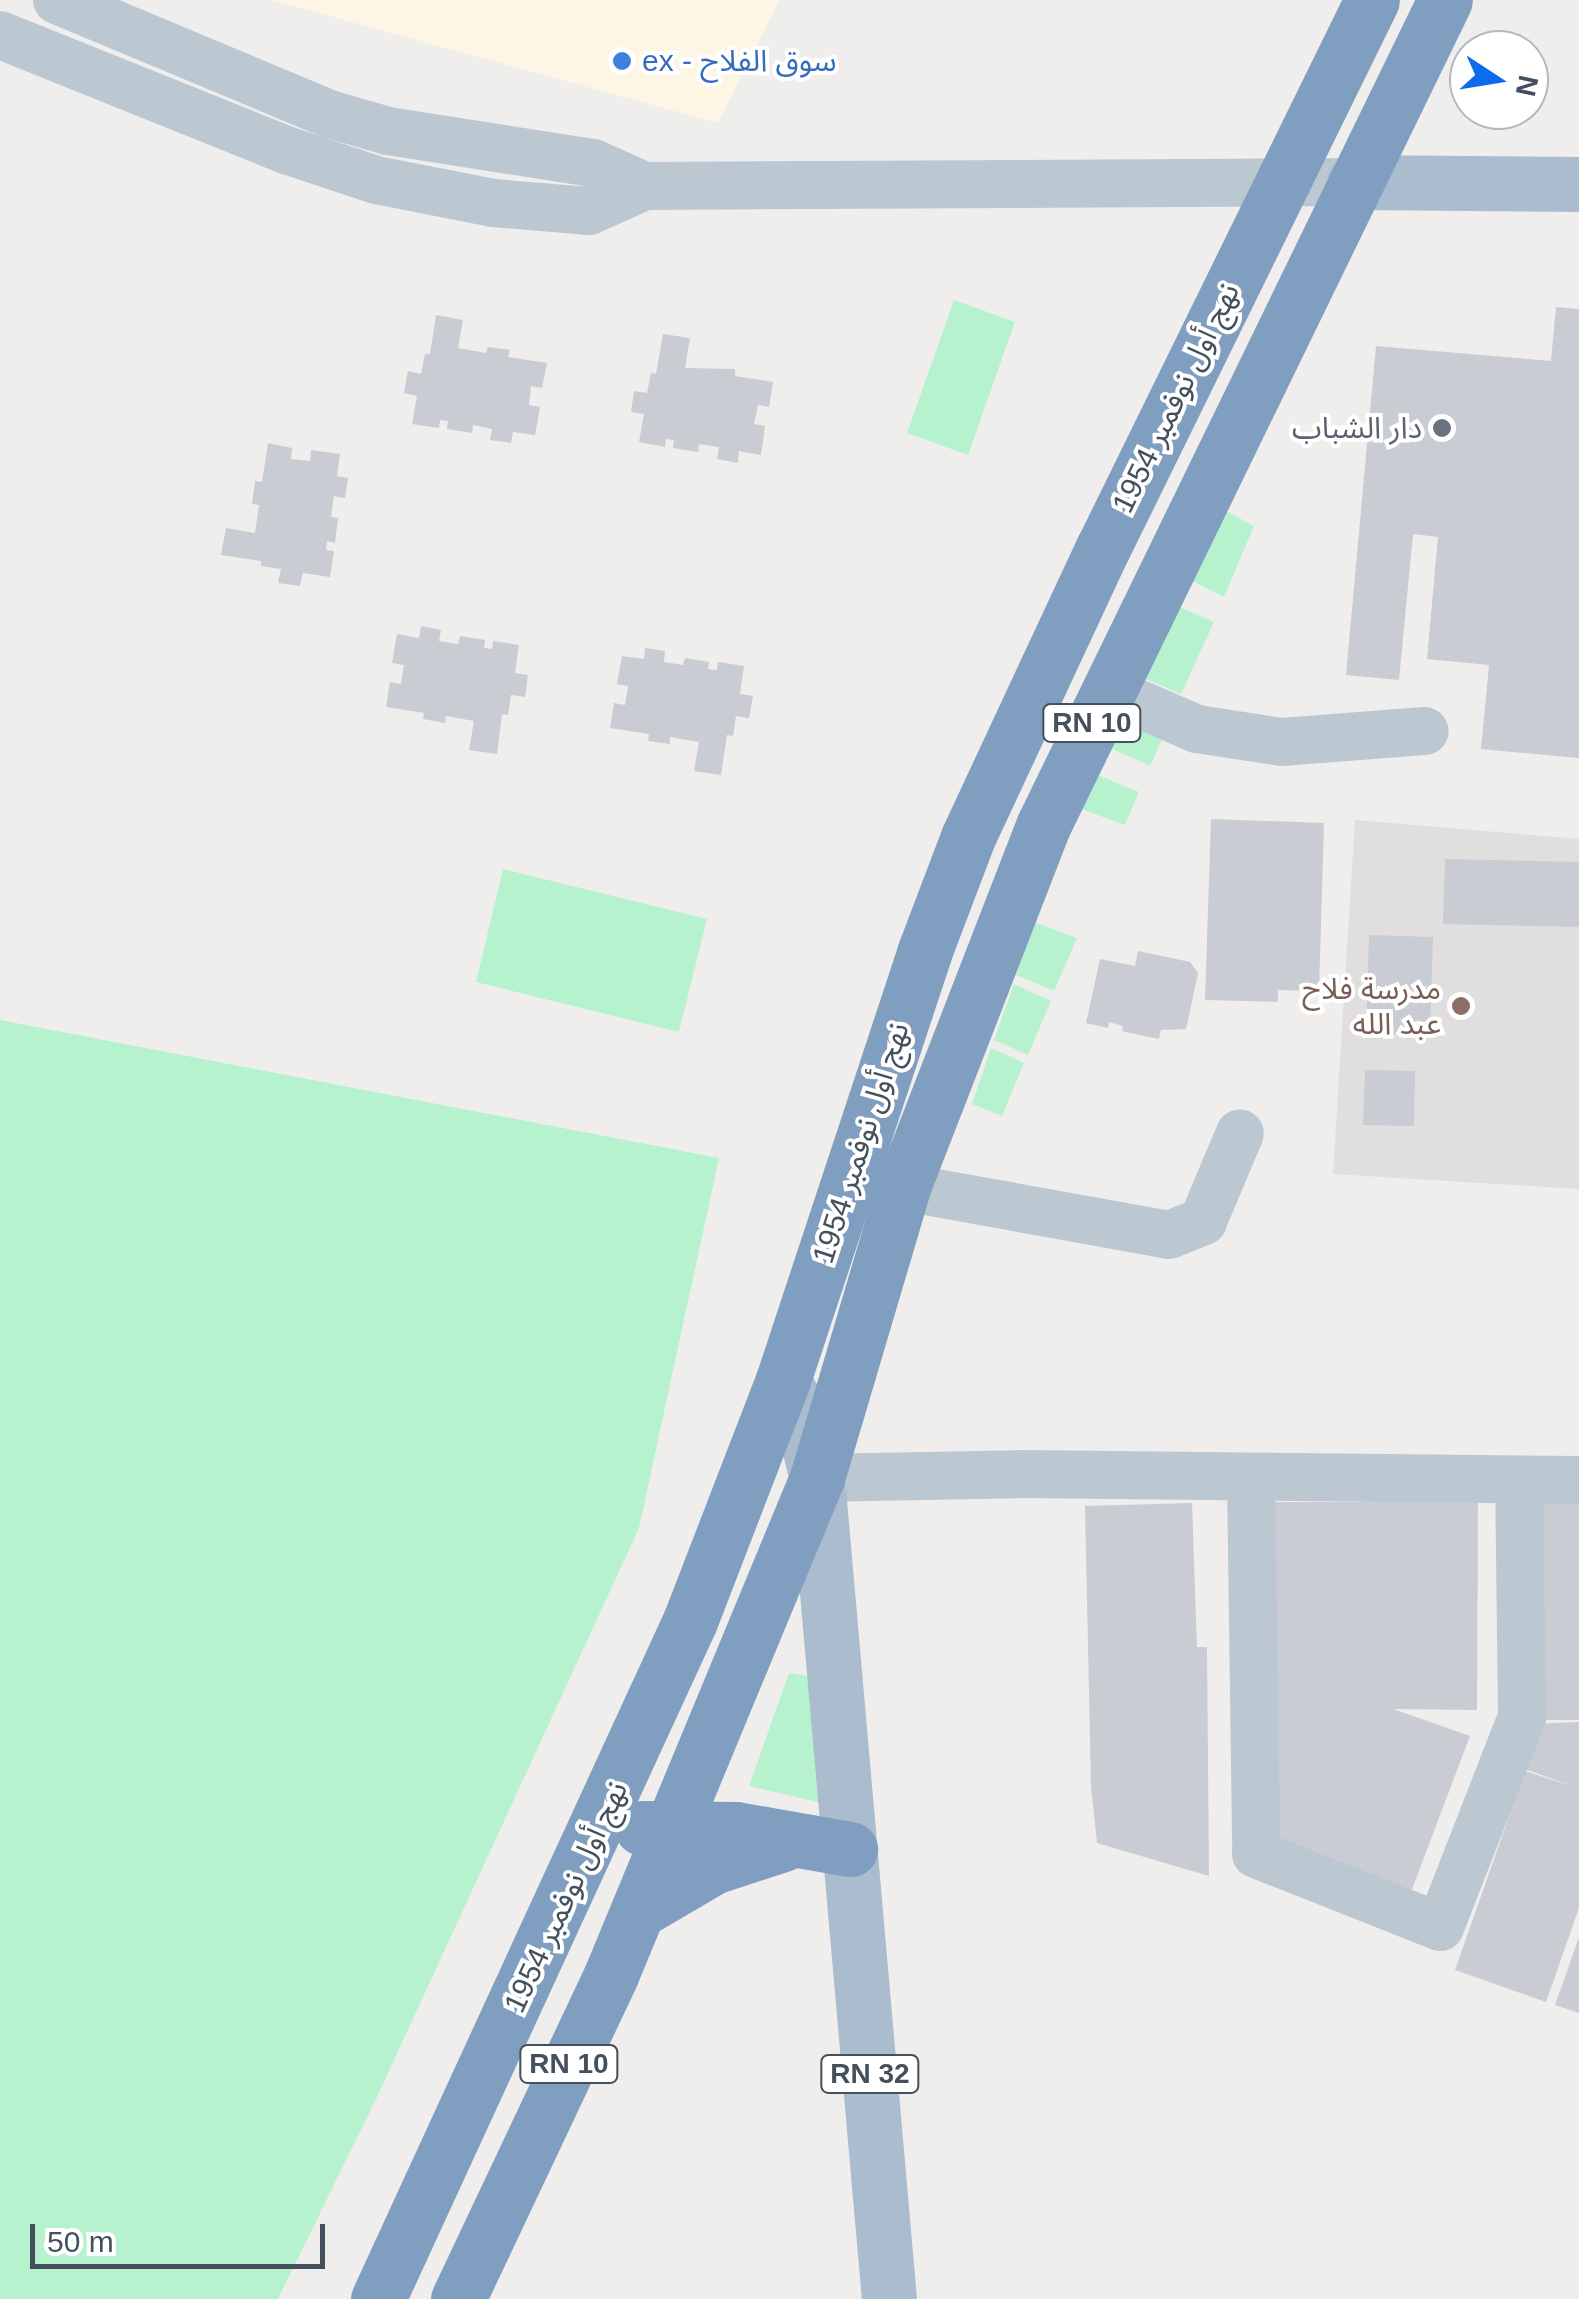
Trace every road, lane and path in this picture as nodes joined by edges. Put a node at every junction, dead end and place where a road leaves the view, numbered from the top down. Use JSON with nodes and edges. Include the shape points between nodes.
{"nodes":[{"id":1,"x":57,"y":0,"type":"edge"},
{"id":2,"x":1372,"y":0,"type":"edge"},
{"id":3,"x":1445,"y":0,"type":"edge"},
{"id":4,"x":0,"y":35,"type":"edge"},
{"id":5,"x":1281,"y":181,"type":"junction"},
{"id":6,"x":1354,"y":182,"type":"junction"},
{"id":7,"x":1579,"y":184,"type":"edge"},
{"id":8,"x":645,"y":186,"type":"junction"},
{"id":9,"x":1107,"y":690,"type":"junction"},
{"id":10,"x":1425,"y":731,"type":"dead end"},
{"id":11,"x":1240,"y":1133,"type":"dead end"},
{"id":12,"x":904,"y":1188,"type":"junction"},
{"id":13,"x":783,"y":1380,"type":"junction"},
{"id":14,"x":817,"y":1478,"type":"junction"},
{"id":15,"x":1251,"y":1478,"type":"junction"},
{"id":16,"x":1579,"y":1480,"type":"edge"},
{"id":17,"x":1519,"y":1481,"type":"junction"},
{"id":18,"x":674,"y":1826,"type":"junction"},
{"id":19,"x":796,"y":1840,"type":"junction"},
{"id":20,"x":587,"y":1846,"type":"junction"},
{"id":21,"x":850,"y":1849,"type":"junction"},
{"id":22,"x":638,"y":1911,"type":"junction"},
{"id":23,"x":378,"y":2299,"type":"edge"},
{"id":24,"x":458,"y":2299,"type":"edge"},
{"id":25,"x":889,"y":2299,"type":"edge"}],
"edges":[{"from":1,"to":8,"type":"street","via":[[329,114],[388,131],[593,163]]},
{"from":2,"to":5,"type":"highway","name":"نهج أول نوفمبر 1954","number":"RN 10"},
{"from":3,"to":6,"type":"highway","name":"نهج أول نوفمبر 1954","number":"RN 10"},
{"from":4,"to":8,"type":"street","via":[[224,127],[376,180],[493,204],[589,211]]},
{"from":5,"to":6,"type":"street"},
{"from":5,"to":8,"type":"street"},
{"from":5,"to":13,"type":"highway","name":"نهج أول نوفمبر 1954","number":"RN 10","via":[[968,837]]},
{"from":6,"to":7,"type":"main road"},
{"from":6,"to":9,"type":"highway","name":"نهج أول نوفمبر 1954","number":"RN 10"},
{"from":9,"to":10,"type":"street","via":[[1197,729],[1282,742]]},
{"from":9,"to":12,"type":"highway","name":"نهج أول نوفمبر 1954","number":"RN 10","via":[[1044,824]]},
{"from":11,"to":12,"type":"street","via":[[1203,1221],[1169,1234]]},
{"from":12,"to":14,"type":"highway","name":"نهج أول نوفمبر 1954","number":"RN 10"},
{"from":13,"to":14,"type":"main road","number":"RN 32","via":[[800,1411]]},
{"from":13,"to":20,"type":"highway","name":"نهج أول نوفمبر 1954","number":"RN 10","via":[[690,1620]]},
{"from":14,"to":15,"type":"street"},
{"from":14,"to":18,"type":"highway","name":"نهج أول نوفمبر 1954","number":"RN 10"},
{"from":14,"to":21,"type":"main road","number":"RN 32"},
{"from":15,"to":17,"type":"street"},
{"from":15,"to":17,"type":"street","via":[[1256,1854],[1440,1927],[1522,1717]]},
{"from":16,"to":17,"type":"street"},
{"from":18,"to":19,"type":"highway"},
{"from":18,"to":20,"type":"highway","via":[[614,1834]]},
{"from":18,"to":22,"type":"highway","name":"نهج أول نوفمبر 1954","number":"RN 10"},
{"from":19,"to":21,"type":"highway"},
{"from":19,"to":22,"type":"highway","via":[[713,1867]]},
{"from":20,"to":23,"type":"highway","name":"نهج أول نوفمبر 1954","number":"RN 10"},
{"from":21,"to":25,"type":"main road","number":"RN 32"},
{"from":22,"to":24,"type":"highway","name":"نهج أول نوفمبر 1954","number":"RN 10"}]}
